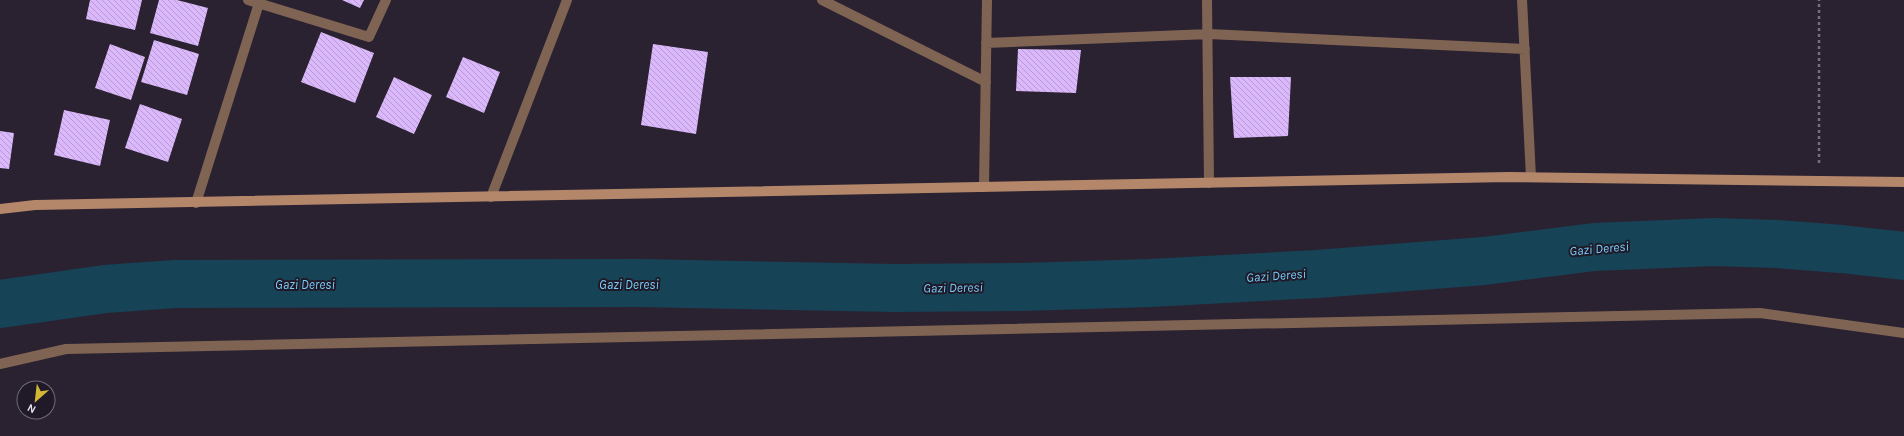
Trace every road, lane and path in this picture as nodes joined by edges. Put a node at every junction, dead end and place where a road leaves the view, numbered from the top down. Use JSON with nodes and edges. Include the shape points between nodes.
{"nodes":[{"id":1,"x":248,"y":0,"type":"edge"},
{"id":2,"x":386,"y":0,"type":"edge"},
{"id":3,"x":567,"y":0,"type":"edge"},
{"id":4,"x":822,"y":0,"type":"edge"},
{"id":5,"x":987,"y":0,"type":"edge"},
{"id":6,"x":1208,"y":0,"type":"edge"},
{"id":7,"x":1522,"y":0,"type":"edge"},
{"id":8,"x":1819,"y":0,"type":"edge"},
{"id":9,"x":259,"y":2,"type":"edge"},
{"id":10,"x":1209,"y":34,"type":"junction"},
{"id":11,"x":986,"y":43,"type":"junction"},
{"id":12,"x":1525,"y":48,"type":"junction"},
{"id":13,"x":986,"y":82,"type":"junction"},
{"id":14,"x":1531,"y":177,"type":"junction"},
{"id":15,"x":1819,"y":181,"type":"junction"},
{"id":16,"x":1904,"y":182,"type":"edge"},
{"id":17,"x":1209,"y":183,"type":"junction"},
{"id":18,"x":984,"y":187,"type":"junction"},
{"id":19,"x":491,"y":197,"type":"junction"},
{"id":20,"x":196,"y":202,"type":"junction"},
{"id":21,"x":0,"y":209,"type":"edge"},
{"id":22,"x":1904,"y":333,"type":"edge"},
{"id":23,"x":0,"y":364,"type":"edge"}],
"edges":[{"from":1,"to":9,"type":"street"},
{"from":2,"to":9,"type":"street","via":[[369,37]]},
{"from":3,"to":19,"type":"street"},
{"from":4,"to":13,"type":"street"},
{"from":5,"to":11,"type":"street"},
{"from":6,"to":10,"type":"street"},
{"from":7,"to":12,"type":"street"},
{"from":8,"to":15,"type":"path"},
{"from":9,"to":20,"type":"street"},
{"from":10,"to":11,"type":"street"},
{"from":10,"to":12,"type":"street"},
{"from":10,"to":17,"type":"street"},
{"from":11,"to":13,"type":"street"},
{"from":12,"to":14,"type":"street"},
{"from":13,"to":18,"type":"street"},
{"from":14,"to":15,"type":"main road"},
{"from":14,"to":17,"type":"main road"},
{"from":15,"to":16,"type":"main road"},
{"from":17,"to":18,"type":"main road"},
{"from":18,"to":19,"type":"main road"},
{"from":19,"to":20,"type":"main road"},
{"from":20,"to":21,"type":"main road","via":[[35,205]]},
{"from":22,"to":23,"type":"street","via":[[1760,313],[66,349]]}]}
